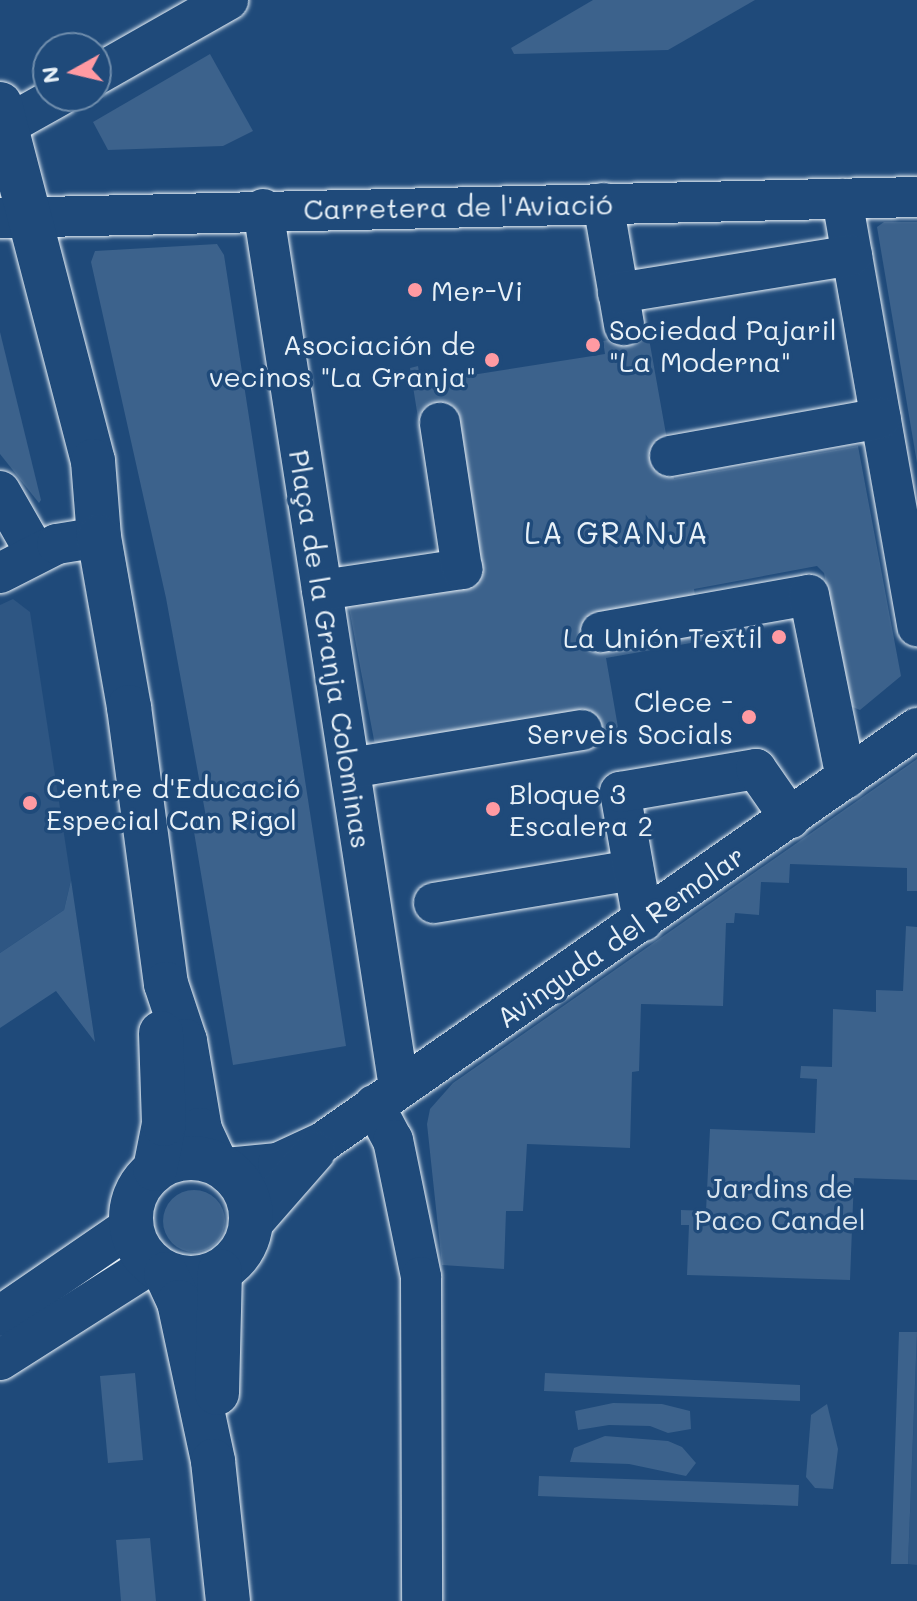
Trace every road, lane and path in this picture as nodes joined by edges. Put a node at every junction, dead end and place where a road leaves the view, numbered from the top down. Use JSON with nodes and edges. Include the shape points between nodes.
{"nodes":[{"id":1,"x":228,"y":0,"type":"edge"},
{"id":2,"x":112,"y":66,"type":"edge"},
{"id":3,"x":32,"y":108,"type":"edge"},
{"id":4,"x":3,"y":120,"type":"edge"},
{"id":5,"x":917,"y":197,"type":"edge"},
{"id":6,"x":842,"y":199,"type":"junction"},
{"id":7,"x":603,"y":203,"type":"junction"},
{"id":8,"x":263,"y":209,"type":"junction"},
{"id":9,"x":6,"y":215,"type":"edge"},
{"id":10,"x":852,"y":255,"type":"junction"},
{"id":11,"x":881,"y":418,"type":"junction"},
{"id":12,"x":440,"y":423,"type":"dead end"},
{"id":13,"x":670,"y":456,"type":"dead end"},
{"id":14,"x":0,"y":491,"type":"edge"},
{"id":15,"x":99,"y":537,"type":"junction"},
{"id":16,"x":35,"y":552,"type":"junction"},
{"id":17,"x":0,"y":573,"type":"edge"},
{"id":18,"x":322,"y":590,"type":"junction"},
{"id":19,"x":917,"y":626,"type":"edge"},
{"id":20,"x":601,"y":632,"type":"dead end"},
{"id":21,"x":917,"y":728,"type":"edge"},
{"id":22,"x":582,"y":730,"type":"dead end"},
{"id":23,"x":350,"y":768,"type":"junction"},
{"id":24,"x":846,"y":778,"type":"junction"},
{"id":25,"x":790,"y":818,"type":"junction"},
{"id":26,"x":633,"y":870,"type":"junction"},
{"id":27,"x":434,"y":903,"type":"dead end"},
{"id":28,"x":643,"y":921,"type":"junction"},
{"id":29,"x":166,"y":984,"type":"junction"},
{"id":30,"x":386,"y":1097,"type":"junction"},
{"id":31,"x":323,"y":1142,"type":"junction"},
{"id":32,"x":220,"y":1165,"type":"junction"},
{"id":33,"x":155,"y":1169,"type":"junction"},
{"id":34,"x":251,"y":1225,"type":"junction"},
{"id":35,"x":131,"y":1226,"type":"junction"},
{"id":36,"x":159,"y":1269,"type":"junction"},
{"id":37,"x":220,"y":1271,"type":"junction"},
{"id":38,"x":0,"y":1316,"type":"edge"},
{"id":39,"x":0,"y":1360,"type":"edge"},
{"id":40,"x":213,"y":1461,"type":"junction"},
{"id":41,"x":228,"y":1601,"type":"edge"},
{"id":42,"x":422,"y":1601,"type":"edge"}],
"edges":[{"from":1,"to":2,"type":"street"},
{"from":3,"to":4,"type":"street"},
{"from":4,"to":9,"type":"main road"},
{"from":5,"to":6,"type":"street","name":"Carretera de l'Aviació"},
{"from":6,"to":7,"type":"street","name":"Carretera de l'Aviació"},
{"from":6,"to":10,"type":"street"},
{"from":7,"to":8,"type":"street","name":"Carretera de l'Aviació"},
{"from":7,"to":10,"type":"street","via":[[621,309]]},
{"from":8,"to":9,"type":"street","name":"Carretera de l'Aviació"},
{"from":8,"to":18,"type":"street","name":"Plaça de la Granja Colominas"},
{"from":9,"to":15,"type":"main road","via":[[93,461]]},
{"from":10,"to":11,"type":"street"},
{"from":11,"to":13,"type":"street"},
{"from":11,"to":19,"type":"street"},
{"from":12,"to":18,"type":"street","via":[[462,569]]},
{"from":14,"to":16,"type":"street"},
{"from":15,"to":16,"type":"street"},
{"from":15,"to":29,"type":"main road","via":[[129,707]]},
{"from":16,"to":17,"type":"street"},
{"from":18,"to":23,"type":"street","name":"Plaça de la Granja Colominas"},
{"from":20,"to":24,"type":"street","via":[[809,595]]},
{"from":21,"to":24,"type":"street","name":"Avinguda del Remolar"},
{"from":22,"to":23,"type":"street"},
{"from":23,"to":30,"type":"street","name":"Plaça de la Granja Colominas"},
{"from":24,"to":25,"type":"street","name":"Avinguda del Remolar"},
{"from":25,"to":26,"type":"street","via":[[756,769],[620,792]]},
{"from":25,"to":28,"type":"street","name":"Avinguda del Remolar"},
{"from":26,"to":27,"type":"street"},
{"from":26,"to":28,"type":"street"},
{"from":28,"to":30,"type":"street","name":"Avinguda del Remolar"},
{"from":29,"to":32,"type":"main road","via":[[185,1041],[200,1130]]},
{"from":29,"to":33,"type":"main road","via":[[159,1048],[164,1124]]},
{"from":30,"to":31,"type":"street","name":"Avinguda del Remolar"},
{"from":30,"to":42,"type":"street","name":"Plaça de la Granja Colominas","via":[[421,1277]]},
{"from":31,"to":32,"type":"street","name":"Avinguda del Remolar","via":[[278,1163]]},
{"from":31,"to":34,"type":"street","name":"Avinguda del Remolar"},
{"from":32,"to":33,"type":"main road","via":[[180,1158]]},
{"from":32,"to":34,"type":"main road","via":[[246,1193]]},
{"from":33,"to":35,"type":"main road","via":[[134,1198]]},
{"from":34,"to":37,"type":"main road","via":[[239,1256]]},
{"from":35,"to":36,"type":"main road"},
{"from":35,"to":38,"type":"street"},
{"from":36,"to":37,"type":"main road","via":[[197,1279]]},
{"from":36,"to":39,"type":"street","via":[[105,1291]]},
{"from":36,"to":40,"type":"main road","via":[[179,1302]]},
{"from":37,"to":40,"type":"main road"},
{"from":40,"to":41,"type":"main road"}]}
